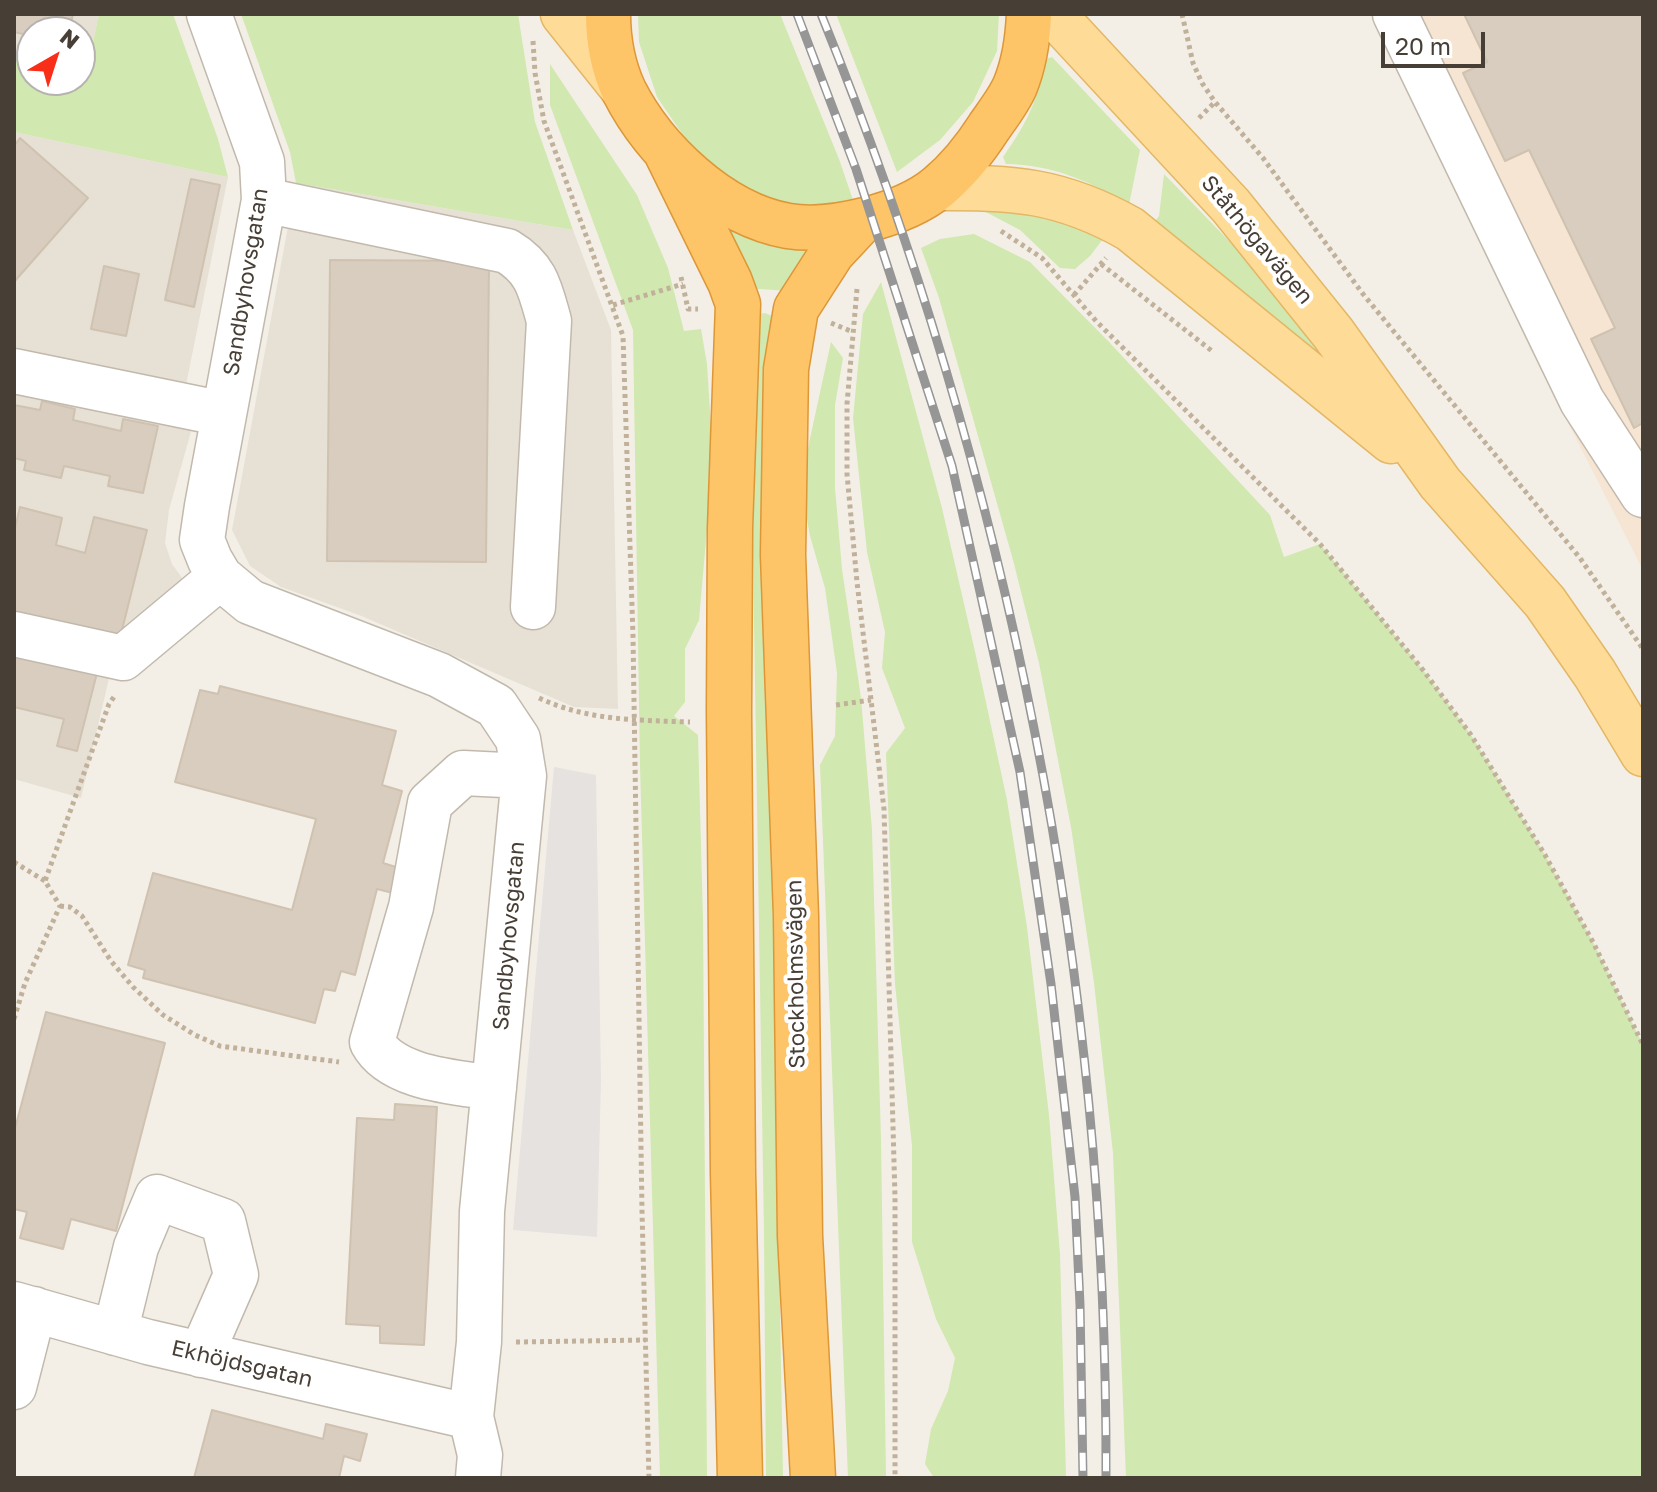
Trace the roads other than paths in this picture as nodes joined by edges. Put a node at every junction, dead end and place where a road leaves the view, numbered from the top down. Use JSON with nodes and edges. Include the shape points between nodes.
{"nodes":[{"id":1,"x":209,"y":14,"type":"edge"},
{"id":2,"x":1029,"y":14,"type":"edge"},
{"id":3,"x":1053,"y":14,"type":"edge"},
{"id":4,"x":1395,"y":14,"type":"edge"},
{"id":5,"x":603,"y":21,"type":"edge"},
{"id":6,"x":547,"y":22,"type":"edge"},
{"id":7,"x":623,"y":89,"type":"junction"},
{"id":8,"x":667,"y":154,"type":"junction"},
{"id":9,"x":937,"y":188,"type":"junction"},
{"id":10,"x":264,"y":200,"type":"junction"},
{"id":11,"x":861,"y":222,"type":"junction"},
{"id":12,"x":14,"y":371,"type":"edge"},
{"id":13,"x":224,"y":414,"type":"junction"},
{"id":14,"x":1440,"y":483,"type":"junction"},
{"id":15,"x":1643,"y":495,"type":"edge"},
{"id":16,"x":220,"y":577,"type":"junction"},
{"id":17,"x":533,"y":607,"type":"dead end"},
{"id":18,"x":14,"y":634,"type":"edge"},
{"id":19,"x":1643,"y":754,"type":"edge"},
{"id":20,"x":524,"y":776,"type":"junction"},
{"id":21,"x":494,"y":1088,"type":"junction"},
{"id":22,"x":24,"y":1306,"type":"edge"},
{"id":23,"x":115,"y":1333,"type":"junction"},
{"id":24,"x":201,"y":1355,"type":"junction"},
{"id":25,"x":14,"y":1387,"type":"edge"},
{"id":26,"x":471,"y":1417,"type":"junction"},
{"id":27,"x":478,"y":1478,"type":"edge"},
{"id":28,"x":740,"y":1478,"type":"edge"},
{"id":29,"x":813,"y":1478,"type":"edge"}],
"edges":[{"from":1,"to":10,"type":"street","name":"Sandbyhovsgatan","via":[[262,162]]},
{"from":2,"to":9,"type":"highway","via":[[1015,86],[975,150]]},
{"from":3,"to":14,"type":"main road","name":"Ståthögavägen","via":[[1231,206],[1333,333]]},
{"from":4,"to":15,"type":"street","via":[[1582,401]]},
{"from":5,"to":7,"type":"highway"},
{"from":6,"to":7,"type":"main road"},
{"from":7,"to":8,"type":"highway"},
{"from":8,"to":11,"type":"highway","via":[[746,212],[788,226]]},
{"from":8,"to":28,"type":"highway","via":[[699,223],[733,470],[729,711]]},
{"from":9,"to":11,"type":"highway"},
{"from":9,"to":14,"type":"main road","name":"Ståthögavägen","via":[[1030,191],[1101,212],[1130,229]]},
{"from":10,"to":13,"type":"street","name":"Sandbyhovsgatan"},
{"from":10,"to":17,"type":"street","via":[[507,251],[524,261],[539,286],[549,321]]},
{"from":11,"to":29,"type":"highway","name":"Stockholmsvägen","via":[[832,253],[796,309],[786,369],[783,555],[800,1236]]},
{"from":12,"to":13,"type":"street"},
{"from":13,"to":16,"type":"street","name":"Sandbyhovsgatan","via":[[202,540]]},
{"from":14,"to":19,"type":"main road","name":"Ståthögavägen","via":[[1545,602]]},
{"from":16,"to":18,"type":"street","via":[[123,658]]},
{"from":16,"to":20,"type":"street","name":"Sandbyhovsgatan","via":[[250,602],[439,675],[496,706],[518,739]]},
{"from":20,"to":21,"type":"street","name":"Sandbyhovsgatan"},
{"from":20,"to":21,"type":"street","via":[[463,773],[430,803],[411,907],[372,1042],[379,1055],[403,1070]]},
{"from":21,"to":26,"type":"street","name":"Sandbyhovsgatan"},
{"from":22,"to":23,"type":"street","name":"Ekhöjdsgatan"},
{"from":22,"to":25,"type":"street"},
{"from":23,"to":24,"type":"street","name":"Ekhöjdsgatan"},
{"from":23,"to":24,"type":"street","via":[[136,1247],[157,1197],[223,1221],[236,1275]]},
{"from":24,"to":26,"type":"street","name":"Ekhöjdsgatan"},
{"from":26,"to":27,"type":"street","name":"Sandbyhovsgatan","via":[[480,1455]]}]}
